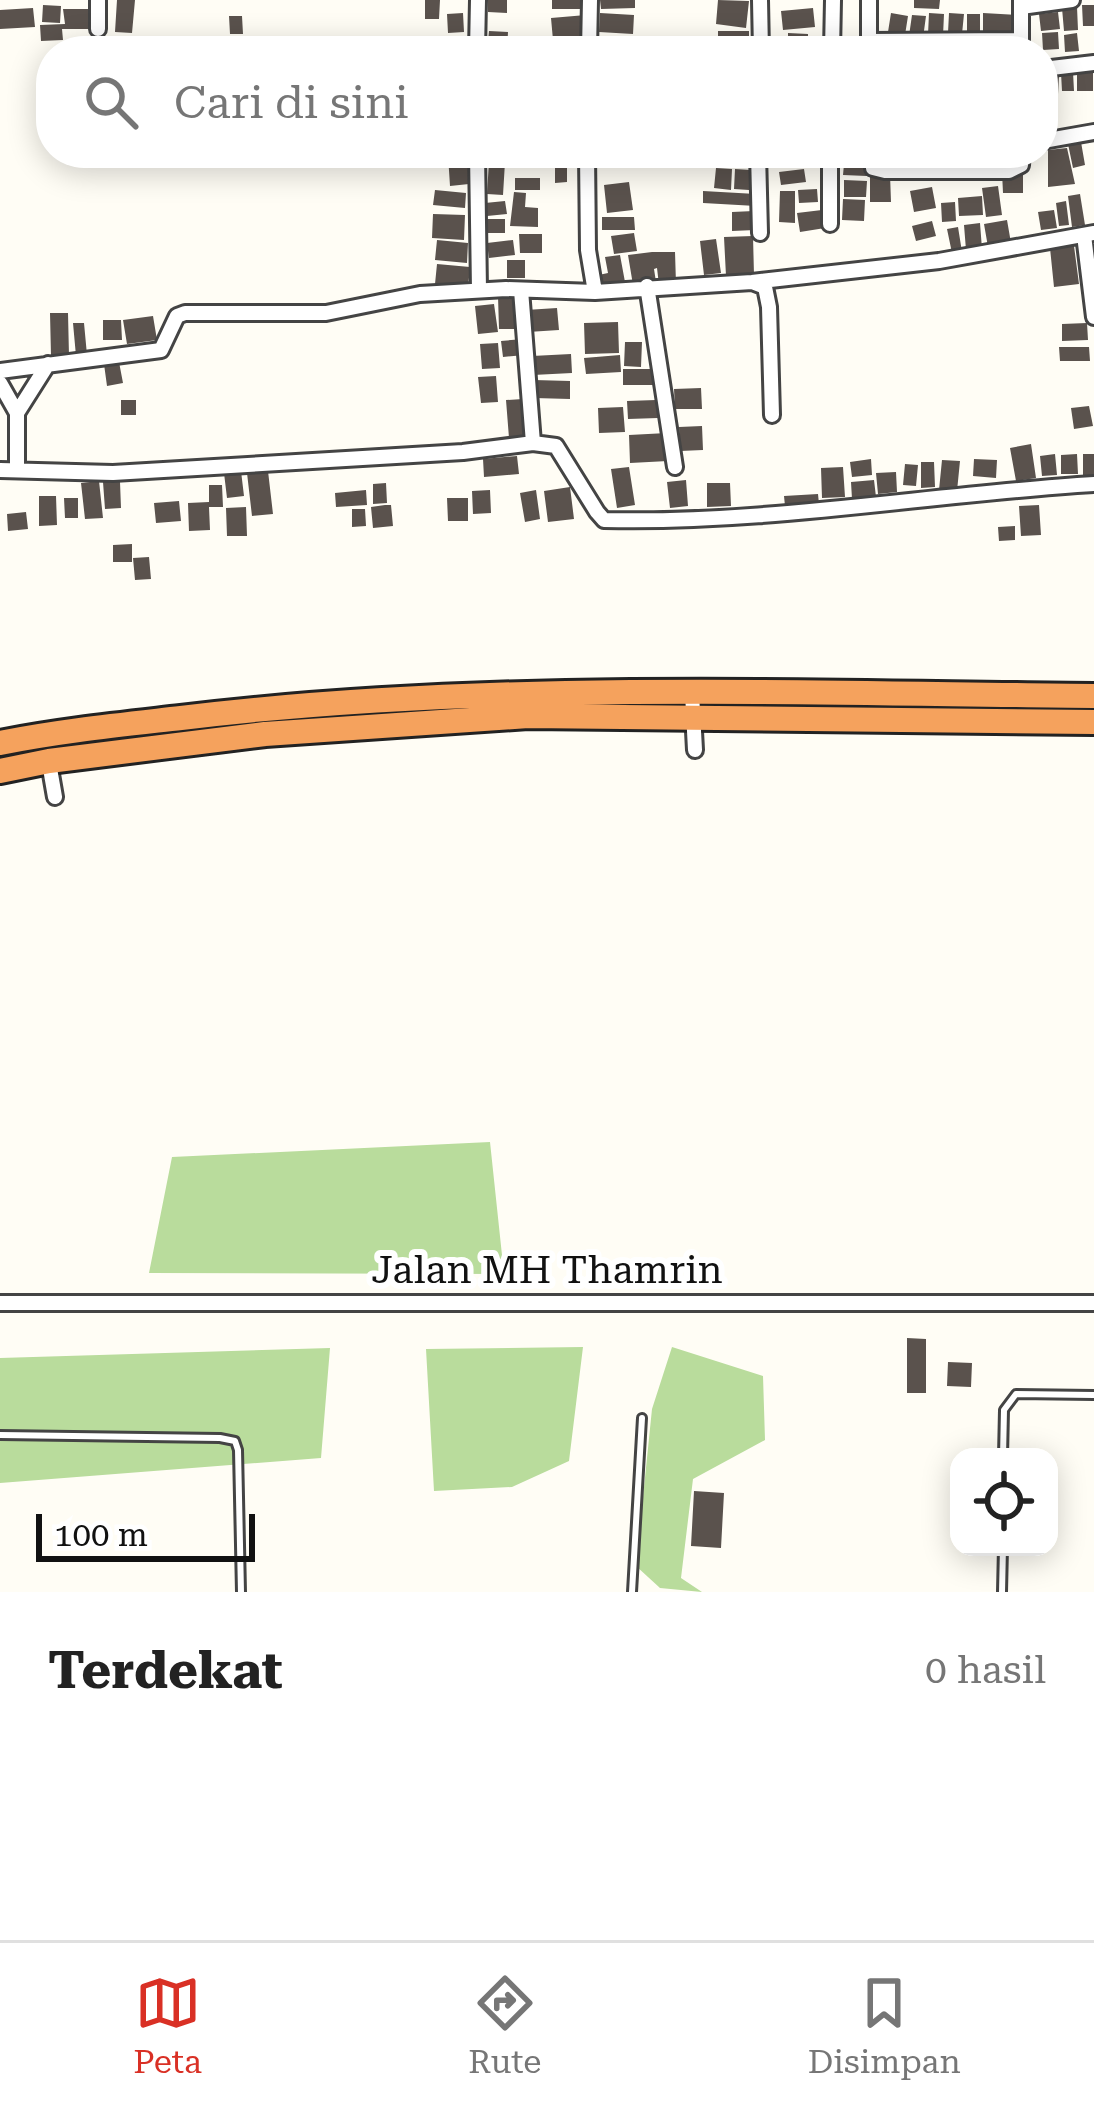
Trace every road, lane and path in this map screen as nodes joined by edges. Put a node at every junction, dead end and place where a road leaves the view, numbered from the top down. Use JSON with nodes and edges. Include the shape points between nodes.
{"nodes":[{"id":1,"x":98,"y":0,"type":"edge"},
{"id":2,"x":478,"y":0,"type":"edge"},
{"id":3,"x":590,"y":0,"type":"edge"},
{"id":4,"x":760,"y":0,"type":"edge"},
{"id":5,"x":833,"y":0,"type":"edge"},
{"id":6,"x":869,"y":0,"type":"edge"},
{"id":7,"x":1072,"y":0,"type":"edge"},
{"id":8,"x":1021,"y":4,"type":"edge"},
{"id":9,"x":98,"y":28,"type":"dead end"},
{"id":10,"x":477,"y":36,"type":"edge"},
{"id":11,"x":589,"y":36,"type":"edge"},
{"id":12,"x":760,"y":36,"type":"edge"},
{"id":13,"x":832,"y":36,"type":"edge"},
{"id":14,"x":869,"y":36,"type":"edge"},
{"id":15,"x":1021,"y":36,"type":"edge"},
{"id":16,"x":1094,"y":63,"type":"edge"},
{"id":17,"x":1058,"y":67,"type":"edge"},
{"id":18,"x":1094,"y":132,"type":"edge"},
{"id":19,"x":1058,"y":138,"type":"edge"},
{"id":20,"x":477,"y":168,"type":"edge"},
{"id":21,"x":587,"y":168,"type":"edge"},
{"id":22,"x":758,"y":168,"type":"edge"},
{"id":23,"x":830,"y":168,"type":"edge"},
{"id":24,"x":876,"y":168,"type":"edge"},
{"id":25,"x":1015,"y":168,"type":"edge"},
{"id":26,"x":830,"y":224,"type":"dead end"},
{"id":27,"x":760,"y":232,"type":"dead end"},
{"id":28,"x":1089,"y":234,"type":"edge"},
{"id":29,"x":752,"y":282,"type":"junction"},
{"id":30,"x":646,"y":286,"type":"junction"},
{"id":31,"x":478,"y":290,"type":"junction"},
{"id":32,"x":521,"y":290,"type":"junction"},
{"id":33,"x":595,"y":292,"type":"junction"},
{"id":34,"x":1094,"y":317,"type":"edge"},
{"id":35,"x":48,"y":364,"type":"junction"},
{"id":36,"x":0,"y":371,"type":"edge"},
{"id":37,"x":0,"y":383,"type":"edge"},
{"id":38,"x":17,"y":413,"type":"junction"},
{"id":39,"x":772,"y":415,"type":"dead end"},
{"id":40,"x":533,"y":443,"type":"junction"},
{"id":41,"x":675,"y":467,"type":"dead end"},
{"id":42,"x":0,"y":470,"type":"edge"},
{"id":43,"x":17,"y":470,"type":"junction"},
{"id":44,"x":1094,"y":484,"type":"edge"},
{"id":45,"x":1094,"y":696,"type":"edge"},
{"id":46,"x":693,"y":706,"type":"junction"},
{"id":47,"x":1094,"y":722,"type":"edge"},
{"id":48,"x":44,"y":734,"type":"junction"},
{"id":49,"x":0,"y":743,"type":"edge"},
{"id":50,"x":695,"y":750,"type":"dead end"},
{"id":51,"x":49,"y":761,"type":"junction"},
{"id":52,"x":0,"y":771,"type":"edge"},
{"id":53,"x":55,"y":797,"type":"dead end"},
{"id":54,"x":0,"y":1303,"type":"edge"},
{"id":55,"x":1094,"y":1303,"type":"edge"},
{"id":56,"x":1094,"y":1395,"type":"edge"},
{"id":57,"x":642,"y":1418,"type":"dead end"},
{"id":58,"x":0,"y":1435,"type":"edge"},
{"id":59,"x":1004,"y":1448,"type":"edge"},
{"id":60,"x":1003,"y":1556,"type":"edge"},
{"id":61,"x":241,"y":1592,"type":"edge"},
{"id":62,"x":632,"y":1592,"type":"edge"},
{"id":63,"x":1002,"y":1592,"type":"edge"}],
"edges":[{"from":1,"to":9,"type":"street"},
{"from":2,"to":10,"type":"street"},
{"from":3,"to":11,"type":"street"},
{"from":4,"to":12,"type":"street"},
{"from":5,"to":13,"type":"street"},
{"from":6,"to":14,"type":"street"},
{"from":7,"to":8,"type":"street"},
{"from":8,"to":15,"type":"street"},
{"from":16,"to":17,"type":"street"},
{"from":18,"to":19,"type":"street"},
{"from":20,"to":31,"type":"street"},
{"from":21,"to":33,"type":"street"},
{"from":22,"to":27,"type":"street"},
{"from":23,"to":26,"type":"street"},
{"from":24,"to":25,"type":"street"},
{"from":28,"to":29,"type":"street"},
{"from":28,"to":34,"type":"street"},
{"from":29,"to":30,"type":"street"},
{"from":29,"to":39,"type":"street","via":[[764,287],[769,307]]},
{"from":30,"to":33,"type":"street"},
{"from":30,"to":41,"type":"street"},
{"from":31,"to":32,"type":"street"},
{"from":31,"to":35,"type":"street","via":[[326,313],[185,313],[160,350]]},
{"from":32,"to":33,"type":"street"},
{"from":32,"to":40,"type":"street"},
{"from":35,"to":36,"type":"street"},
{"from":35,"to":38,"type":"street"},
{"from":37,"to":38,"type":"street"},
{"from":38,"to":43,"type":"street"},
{"from":40,"to":43,"type":"street","via":[[113,473]]},
{"from":40,"to":44,"type":"street","via":[[556,446],[604,520],[739,518]]},
{"from":42,"to":43,"type":"street"},
{"from":45,"to":46,"type":"highway"},
{"from":46,"to":47,"type":"highway"},
{"from":46,"to":48,"type":"highway","via":[[413,696]]},
{"from":46,"to":50,"type":"street"},
{"from":46,"to":51,"type":"highway","via":[[265,734]]},
{"from":48,"to":49,"type":"highway"},
{"from":48,"to":51,"type":"street"},
{"from":51,"to":52,"type":"highway"},
{"from":51,"to":53,"type":"street"},
{"from":54,"to":55,"type":"street","name":"Jalan MH Thamrin"},
{"from":56,"to":59,"type":"lane","via":[[1016,1394],[1004,1410]]},
{"from":57,"to":62,"type":"lane"},
{"from":58,"to":61,"type":"lane","via":[[235,1442]]},
{"from":60,"to":63,"type":"lane"}]}
